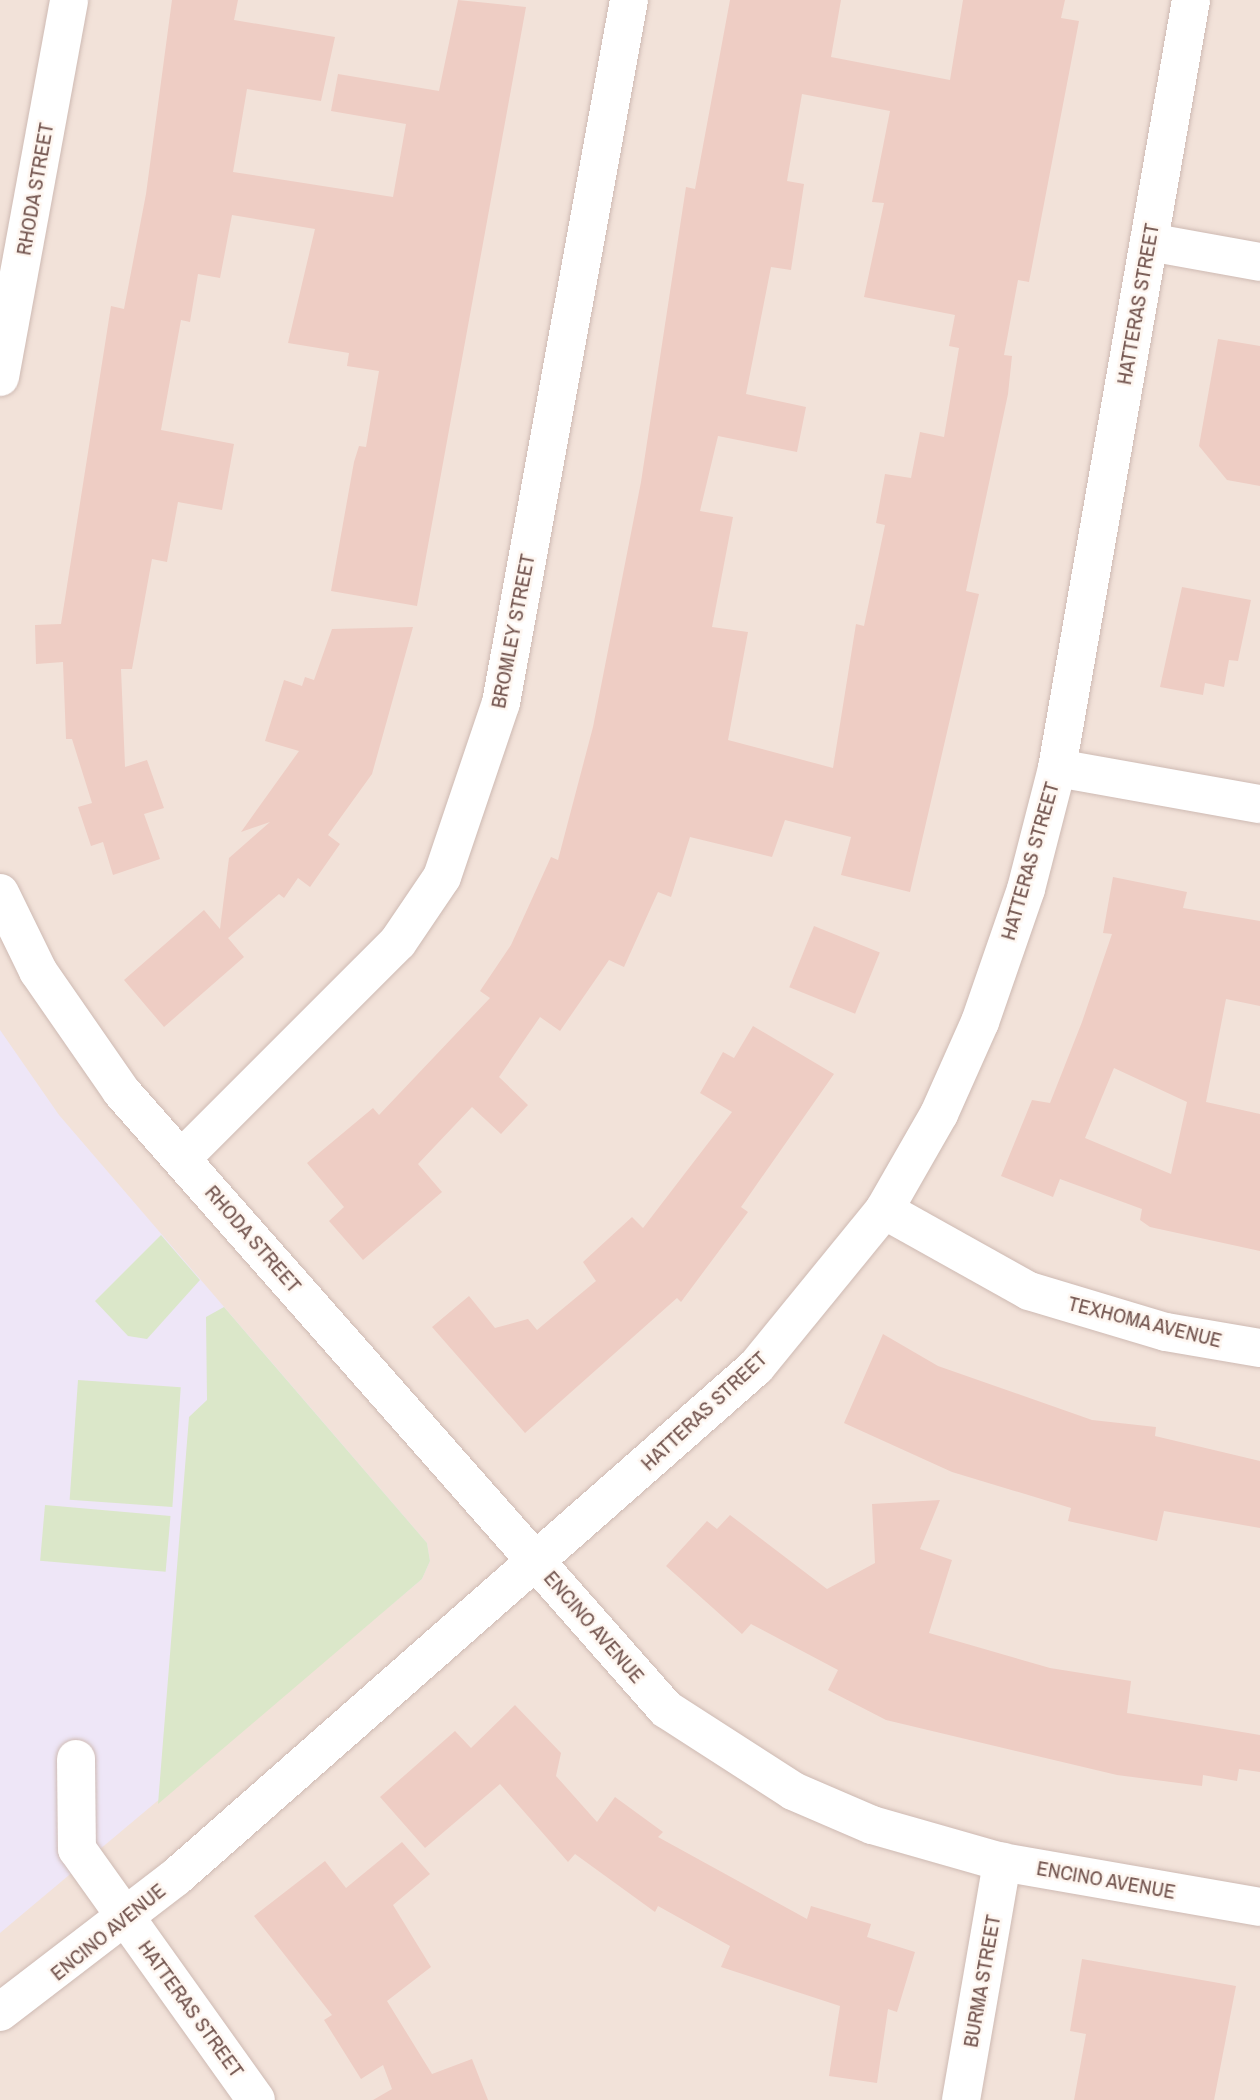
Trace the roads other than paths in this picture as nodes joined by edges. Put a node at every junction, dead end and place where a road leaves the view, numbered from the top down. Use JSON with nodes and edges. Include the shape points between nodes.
{"nodes":[{"id":1,"x":69,"y":0,"type":"edge"},
{"id":2,"x":629,"y":0,"type":"edge"},
{"id":3,"x":1191,"y":0,"type":"edge"},
{"id":4,"x":1149,"y":242,"type":"junction"},
{"id":5,"x":1260,"y":262,"type":"edge"},
{"id":6,"x":0,"y":377,"type":"edge"},
{"id":7,"x":1057,"y":768,"type":"junction"},
{"id":8,"x":1260,"y":804,"type":"edge"},
{"id":9,"x":0,"y":893,"type":"edge"},
{"id":10,"x":182,"y":1158,"type":"junction"},
{"id":11,"x":884,"y":1210,"type":"junction"},
{"id":12,"x":1260,"y":1348,"type":"edge"},
{"id":13,"x":538,"y":1563,"type":"junction"},
{"id":14,"x":76,"y":1759,"type":"dead end"},
{"id":15,"x":1002,"y":1862,"type":"junction"},
{"id":16,"x":1260,"y":1907,"type":"edge"},
{"id":17,"x":126,"y":1919,"type":"junction"},
{"id":18,"x":0,"y":2012,"type":"edge"},
{"id":19,"x":256,"y":2100,"type":"edge"},
{"id":20,"x":961,"y":2100,"type":"edge"}],
"edges":[{"from":1,"to":6,"type":"street","name":"RHODA STREET"},
{"from":2,"to":10,"type":"street","name":"BROMLEY STREET","via":[[501,703],[442,877],[398,942]]},
{"from":3,"to":4,"type":"street","name":"HATTERAS STREET"},
{"from":4,"to":5,"type":"street"},
{"from":4,"to":7,"type":"street","name":"HATTERAS STREET"},
{"from":7,"to":8,"type":"street"},
{"from":7,"to":11,"type":"street","name":"HATTERAS STREET","via":[[1026,889],[980,1022],[939,1114]]},
{"from":9,"to":10,"type":"street","name":"RHODA STREET","via":[[38,971],[121,1091]]},
{"from":10,"to":13,"type":"street","name":"RHODA STREET"},
{"from":11,"to":12,"type":"street","name":"TEXHOMA AVENUE","via":[[1029,1291],[1094,1314]]},
{"from":11,"to":13,"type":"street","name":"HATTERAS STREET","via":[[756,1367]]},
{"from":13,"to":15,"type":"street","name":"ENCINO AVENUE","via":[[666,1709],[724,1749],[793,1791],[872,1825]]},
{"from":13,"to":17,"type":"street","name":"ENCINO AVENUE"},
{"from":14,"to":17,"type":"street","name":"HATTERAS STREET","via":[[77,1849]]},
{"from":15,"to":16,"type":"street","name":"ENCINO AVENUE"},
{"from":15,"to":20,"type":"street","name":"BURMA STREET"},
{"from":17,"to":18,"type":"street","name":"ENCINO AVENUE"},
{"from":17,"to":19,"type":"street","name":"HATTERAS STREET"}]}
